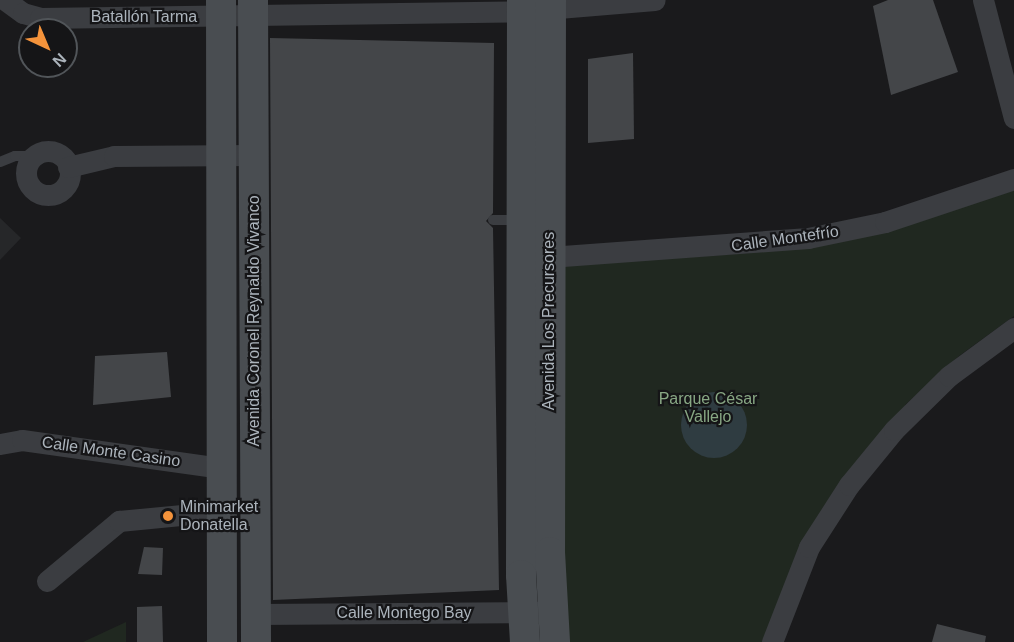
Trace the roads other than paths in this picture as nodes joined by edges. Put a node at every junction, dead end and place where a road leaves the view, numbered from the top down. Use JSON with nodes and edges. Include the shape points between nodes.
{"nodes":[{"id":1,"x":5,"y":0,"type":"edge"},
{"id":2,"x":655,"y":0,"type":"edge"},
{"id":3,"x":982,"y":0,"type":"edge"},
{"id":4,"x":537,"y":5,"type":"edge"},
{"id":5,"x":253,"y":8,"type":"edge"},
{"id":6,"x":221,"y":9,"type":"edge"},
{"id":7,"x":1014,"y":118,"type":"edge"},
{"id":8,"x":221,"y":155,"type":"junction"},
{"id":9,"x":254,"y":155,"type":"junction"},
{"id":10,"x":34,"y":156,"type":"junction"},
{"id":11,"x":0,"y":162,"type":"edge"},
{"id":12,"x":68,"y":167,"type":"junction"},
{"id":13,"x":1014,"y":179,"type":"edge"},
{"id":14,"x":549,"y":257,"type":"junction"},
{"id":15,"x":1014,"y":328,"type":"edge"},
{"id":16,"x":0,"y":444,"type":"edge"},
{"id":17,"x":222,"y":468,"type":"junction"},
{"id":18,"x":222,"y":511,"type":"junction"},
{"id":19,"x":48,"y":581,"type":"dead end"},
{"id":20,"x":523,"y":612,"type":"junction"},
{"id":21,"x":552,"y":612,"type":"junction"},
{"id":22,"x":256,"y":628,"type":"edge"},
{"id":23,"x":222,"y":642,"type":"edge"},
{"id":24,"x":525,"y":642,"type":"edge"},
{"id":25,"x":555,"y":642,"type":"edge"},
{"id":26,"x":772,"y":642,"type":"edge"}],
"edges":[{"from":1,"to":6,"type":"street","name":"Batallón Tarma","via":[[23,13],[40,18]]},
{"from":2,"to":4,"type":"street","name":"Batallón Tarma"},
{"from":3,"to":7,"type":"street"},
{"from":4,"to":5,"type":"street","name":"Batallón Tarma"},
{"from":4,"to":14,"type":"street","name":"Avenida Los Precursores"},
{"from":4,"to":20,"type":"street","name":"Avenida Los Precursores","via":[[508,220]]},
{"from":5,"to":6,"type":"street","name":"Batallón Tarma"},
{"from":5,"to":9,"type":"street","name":"Avenida Coronel Reynaldo Vivanco"},
{"from":6,"to":8,"type":"street","name":"Avenida Coronel Reynaldo Vivanco"},
{"from":8,"to":9,"type":"street"},
{"from":8,"to":12,"type":"street","via":[[114,156]]},
{"from":8,"to":17,"type":"street","name":"Avenida Coronel Reynaldo Vivanco"},
{"from":9,"to":22,"type":"street","name":"Avenida Coronel Reynaldo Vivanco"},
{"from":10,"to":11,"type":"lane","via":[[15,156]]},
{"from":10,"to":12,"type":"street","via":[[55,152]]},
{"from":10,"to":12,"type":"street","via":[[26,176],[38,193],[59,192],[69,181]]},
{"from":13,"to":14,"type":"street","name":"Calle Montefrío","via":[[885,222],[808,238]]},
{"from":14,"to":21,"type":"street","name":"Avenida Los Precursores"},
{"from":15,"to":26,"type":"street","via":[[949,376],[894,430],[849,485],[809,547]]},
{"from":16,"to":17,"type":"street","name":"Calle Monte Casino","via":[[22,440]]},
{"from":17,"to":18,"type":"street","name":"Avenida Coronel Reynaldo Vivanco"},
{"from":18,"to":19,"type":"street","via":[[119,521]]},
{"from":18,"to":23,"type":"street","name":"Avenida Coronel Reynaldo Vivanco"},
{"from":20,"to":21,"type":"street","name":"Calle Montego Bay"},
{"from":20,"to":22,"type":"street","name":"Calle Montego Bay"},
{"from":20,"to":24,"type":"street","name":"Avenida Los Precursores"},
{"from":21,"to":25,"type":"street","name":"Avenida Los Precursores"}]}
